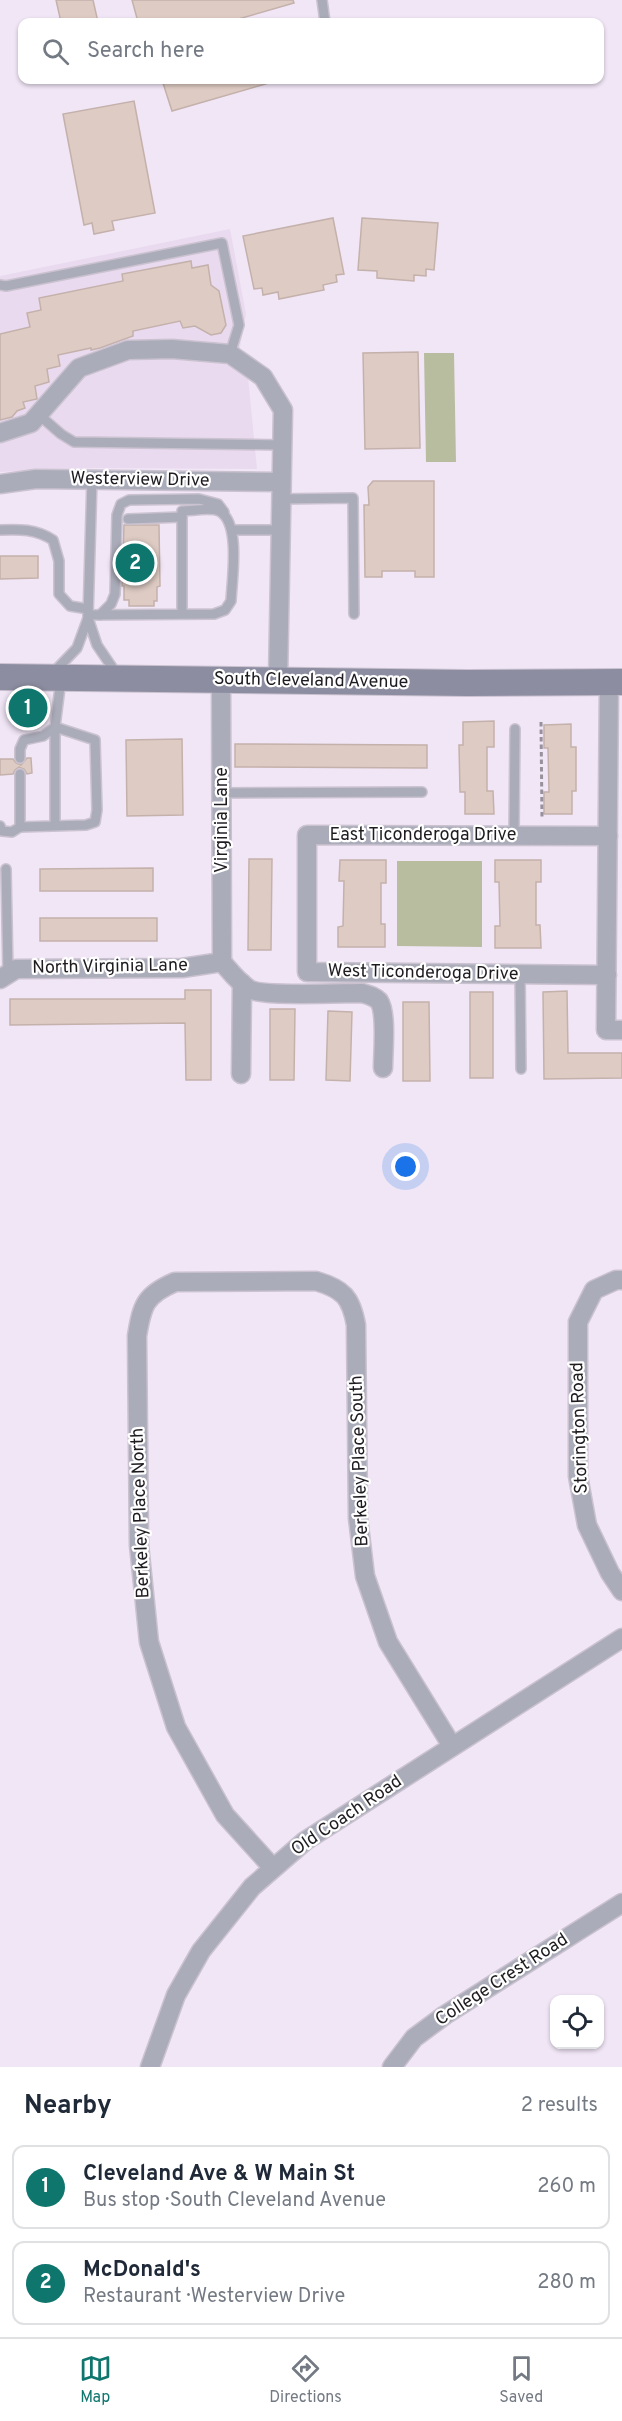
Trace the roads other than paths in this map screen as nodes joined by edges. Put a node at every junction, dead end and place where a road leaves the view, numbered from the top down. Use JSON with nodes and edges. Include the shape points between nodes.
{"nodes":[{"id":1,"x":322,"y":0,"type":"edge"},
{"id":2,"x":324,"y":18,"type":"edge"},
{"id":3,"x":0,"y":285,"type":"edge"},
{"id":4,"x":230,"y":354,"type":"junction"},
{"id":5,"x":38,"y":414,"type":"junction"},
{"id":6,"x":0,"y":433,"type":"edge"},
{"id":7,"x":282,"y":445,"type":"junction"},
{"id":8,"x":92,"y":479,"type":"junction"},
{"id":9,"x":0,"y":484,"type":"edge"},
{"id":10,"x":281,"y":490,"type":"junction"},
{"id":11,"x":227,"y":516,"type":"junction"},
{"id":12,"x":182,"y":517,"type":"junction"},
{"id":13,"x":128,"y":519,"type":"dead end"},
{"id":14,"x":0,"y":530,"type":"edge"},
{"id":15,"x":233,"y":530,"type":"junction"},
{"id":16,"x":280,"y":530,"type":"junction"},
{"id":17,"x":88,"y":614,"type":"junction"},
{"id":18,"x":182,"y":614,"type":"junction"},
{"id":19,"x":354,"y":614,"type":"dead end"},
{"id":20,"x":100,"y":615,"type":"junction"},
{"id":21,"x":0,"y":677,"type":"edge"},
{"id":22,"x":55,"y":677,"type":"junction"},
{"id":23,"x":120,"y":678,"type":"junction"},
{"id":24,"x":221,"y":679,"type":"junction"},
{"id":25,"x":278,"y":680,"type":"junction"},
{"id":26,"x":616,"y":682,"type":"edge"},
{"id":27,"x":55,"y":727,"type":"junction"},
{"id":28,"x":515,"y":729,"type":"dead end"},
{"id":29,"x":20,"y":758,"type":"dead end"},
{"id":30,"x":20,"y":774,"type":"dead end"},
{"id":31,"x":422,"y":792,"type":"dead end"},
{"id":32,"x":222,"y":793,"type":"junction"},
{"id":33,"x":0,"y":826,"type":"edge"},
{"id":34,"x":56,"y":826,"type":"junction"},
{"id":35,"x":20,"y":827,"type":"junction"},
{"id":36,"x":514,"y":835,"type":"junction"},
{"id":37,"x":608,"y":836,"type":"junction"},
{"id":38,"x":6,"y":868,"type":"dead end"},
{"id":39,"x":307,"y":904,"type":"joint"},
{"id":40,"x":222,"y":962,"type":"junction"},
{"id":41,"x":520,"y":974,"type":"junction"},
{"id":42,"x":608,"y":975,"type":"junction"},
{"id":43,"x":4,"y":976,"type":"edge"},
{"id":44,"x":242,"y":983,"type":"junction"},
{"id":45,"x":622,"y":1030,"type":"edge"},
{"id":46,"x":383,"y":1068,"type":"dead end"},
{"id":47,"x":521,"y":1069,"type":"dead end"},
{"id":48,"x":241,"y":1074,"type":"dead end"},
{"id":49,"x":622,"y":1280,"type":"edge"},
{"id":50,"x":246,"y":1281,"type":"joint"},
{"id":51,"x":622,"y":1591,"type":"edge"},
{"id":52,"x":622,"y":1638,"type":"edge"},
{"id":53,"x":452,"y":1746,"type":"junction"},
{"id":54,"x":273,"y":1868,"type":"junction"},
{"id":55,"x":622,"y":1904,"type":"edge"},
{"id":56,"x":150,"y":2067,"type":"edge"},
{"id":57,"x":392,"y":2067,"type":"edge"}],
"edges":[{"from":1,"to":2,"type":"lane"},
{"from":3,"to":4,"type":"lane","via":[[222,243],[239,325]]},
{"from":4,"to":5,"type":"street","via":[[128,350],[79,368]]},
{"from":4,"to":7,"type":"street","via":[[262,377],[283,410]]},
{"from":5,"to":6,"type":"street","via":[[31,423]]},
{"from":5,"to":7,"type":"lane","via":[[74,442]]},
{"from":7,"to":10,"type":"street"},
{"from":8,"to":9,"type":"street","name":"Westerview Drive","via":[[36,479]]},
{"from":8,"to":10,"type":"street","name":"Westerview Drive"},
{"from":8,"to":17,"type":"lane"},
{"from":10,"to":16,"type":"street"},
{"from":10,"to":19,"type":"lane","via":[[353,498]]},
{"from":11,"to":12,"type":"lane","via":[[217,510],[182,511]]},
{"from":11,"to":15,"type":"lane"},
{"from":11,"to":20,"type":"lane","via":[[218,504],[199,499],[129,500],[121,504],[117,515],[115,594]]},
{"from":12,"to":13,"type":"lane"},
{"from":12,"to":18,"type":"lane"},
{"from":14,"to":17,"type":"lane","via":[[42,532],[53,540],[59,561],[59,594],[69,606]]},
{"from":15,"to":16,"type":"lane"},
{"from":15,"to":18,"type":"lane","via":[[231,601],[225,610],[214,614]]},
{"from":16,"to":25,"type":"street"},
{"from":17,"to":20,"type":"lane"},
{"from":17,"to":22,"type":"lane","via":[[77,648]]},
{"from":17,"to":23,"type":"lane","via":[[97,645]]},
{"from":18,"to":20,"type":"lane"},
{"from":21,"to":22,"type":"main road","name":"South Cleveland Avenue"},
{"from":22,"to":23,"type":"main road","name":"South Cleveland Avenue"},
{"from":22,"to":27,"type":"lane"},
{"from":23,"to":24,"type":"main road","name":"South Cleveland Avenue"},
{"from":24,"to":25,"type":"main road","name":"South Cleveland Avenue"},
{"from":24,"to":32,"type":"street","name":"Virginia Lane"},
{"from":25,"to":26,"type":"main road","name":"South Cleveland Avenue"},
{"from":26,"to":37,"type":"street"},
{"from":27,"to":29,"type":"lane","via":[[43,736],[24,740]]},
{"from":27,"to":34,"type":"lane"},
{"from":27,"to":34,"type":"lane","via":[[95,740],[97,810],[95,822]]},
{"from":28,"to":36,"type":"lane"},
{"from":30,"to":35,"type":"lane"},
{"from":31,"to":32,"type":"lane"},
{"from":32,"to":40,"type":"street","name":"Virginia Lane"},
{"from":33,"to":35,"type":"lane","via":[[2,831],[12,832]]},
{"from":34,"to":35,"type":"lane"},
{"from":36,"to":37,"type":"street","name":"East Ticonderoga Drive"},
{"from":36,"to":39,"type":"street","name":"East Ticonderoga Drive","via":[[308,835]]},
{"from":37,"to":42,"type":"street"},
{"from":38,"to":43,"type":"lane"},
{"from":39,"to":41,"type":"street","name":"West Ticonderoga Drive","via":[[307,972]]},
{"from":40,"to":43,"type":"street","name":"North Virginia Lane","via":[[182,968],[16,969]]},
{"from":40,"to":44,"type":"street"},
{"from":41,"to":42,"type":"street","name":"West Ticonderoga Drive"},
{"from":41,"to":47,"type":"lane"},
{"from":42,"to":45,"type":"street","via":[[606,1030]]},
{"from":44,"to":46,"type":"street","via":[[250,990],[268,993],[372,995],[383,1013]]},
{"from":44,"to":48,"type":"street"},
{"from":49,"to":51,"type":"street","name":"Storington Road","via":[[594,1290],[578,1322],[578,1476],[587,1525]]},
{"from":50,"to":53,"type":"street","name":"Berkeley Place South","via":[[316,1281],[346,1295],[353,1310],[358,1518],[365,1576],[388,1641]]},
{"from":50,"to":54,"type":"street","name":"Berkeley Place North","via":[[175,1282],[159,1289],[141,1311],[137,1336],[139,1545],[149,1642],[176,1727],[225,1815]]},
{"from":52,"to":53,"type":"street","name":"Old Coach Road"},
{"from":53,"to":54,"type":"street","name":"Old Coach Road","via":[[305,1841]]},
{"from":54,"to":56,"type":"street","name":"Old Coach Road","via":[[252,1887],[201,1951],[176,1995]]},
{"from":55,"to":57,"type":"street","name":"College Crest Road","via":[[445,2015],[414,2038]]}]}
